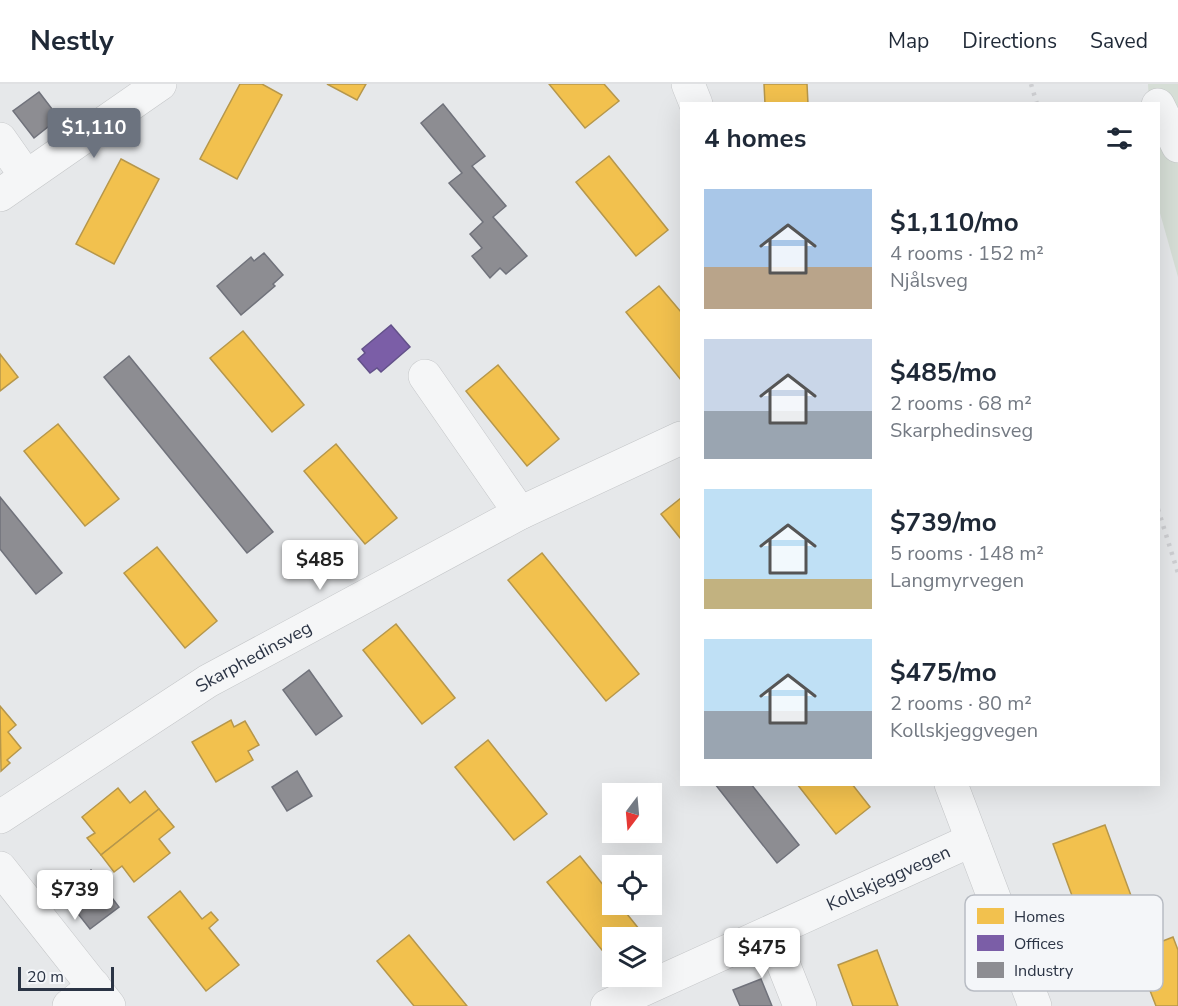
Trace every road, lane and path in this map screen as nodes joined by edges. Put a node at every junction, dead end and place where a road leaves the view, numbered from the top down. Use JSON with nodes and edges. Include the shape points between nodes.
{"nodes":[{"id":1,"x":160,"y":84,"type":"edge"},
{"id":2,"x":688,"y":84,"type":"edge"},
{"id":3,"x":1148,"y":84,"type":"edge"},
{"id":4,"x":695,"y":102,"type":"edge"},
{"id":5,"x":1157,"y":102,"type":"edge"},
{"id":6,"x":1160,"y":108,"type":"edge"},
{"id":7,"x":0,"y":139,"type":"edge"},
{"id":8,"x":1178,"y":146,"type":"edge"},
{"id":9,"x":26,"y":176,"type":"junction"},
{"id":10,"x":0,"y":195,"type":"edge"},
{"id":11,"x":425,"y":376,"type":"dead end"},
{"id":12,"x":680,"y":438,"type":"edge"},
{"id":13,"x":520,"y":513,"type":"junction"},
{"id":14,"x":952,"y":786,"type":"edge"},
{"id":15,"x":0,"y":817,"type":"edge"},
{"id":16,"x":972,"y":840,"type":"junction"},
{"id":17,"x":0,"y":868,"type":"edge"},
{"id":18,"x":993,"y":895,"type":"edge"},
{"id":19,"x":771,"y":933,"type":"junction"},
{"id":20,"x":1029,"y":991,"type":"edge"},
{"id":21,"x":91,"y":999,"type":"edge"},
{"id":22,"x":607,"y":1006,"type":"edge"},
{"id":23,"x":800,"y":1006,"type":"edge"},
{"id":24,"x":1035,"y":1006,"type":"edge"}],
"edges":[{"from":1,"to":9,"type":"street"},
{"from":2,"to":4,"type":"street"},
{"from":3,"to":5,"type":"street"},
{"from":6,"to":8,"type":"street"},
{"from":7,"to":9,"type":"street"},
{"from":9,"to":10,"type":"street"},
{"from":11,"to":13,"type":"street"},
{"from":12,"to":13,"type":"street","name":"Skarphedinsveg"},
{"from":13,"to":15,"type":"street","name":"Skarphedinsveg","via":[[208,681]]},
{"from":14,"to":16,"type":"street"},
{"from":16,"to":18,"type":"street"},
{"from":16,"to":19,"type":"street","name":"Kollskjeggvegen"},
{"from":17,"to":21,"type":"street"},
{"from":19,"to":22,"type":"street","name":"Kollskjeggvegen"},
{"from":19,"to":23,"type":"street"},
{"from":20,"to":24,"type":"street"}]}
